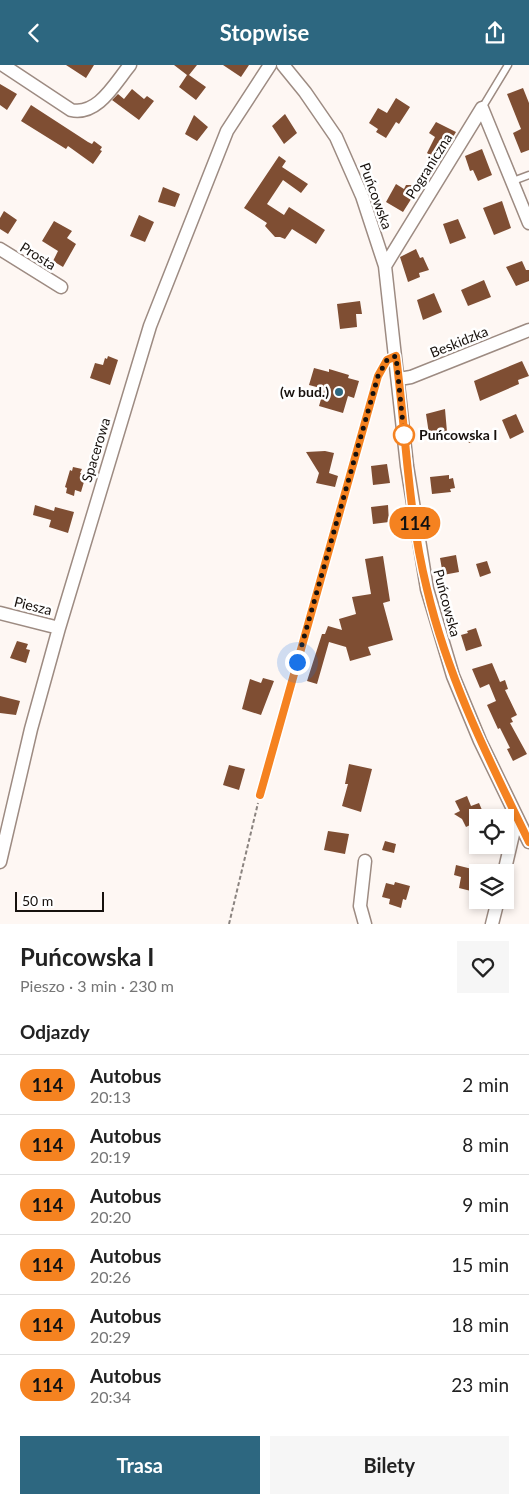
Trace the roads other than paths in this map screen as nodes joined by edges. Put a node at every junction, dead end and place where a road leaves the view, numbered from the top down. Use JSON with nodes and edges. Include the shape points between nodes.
{"nodes":[{"id":1,"x":3,"y":65,"type":"edge"},
{"id":2,"x":130,"y":65,"type":"edge"},
{"id":3,"x":270,"y":65,"type":"edge"},
{"id":4,"x":283,"y":65,"type":"edge"},
{"id":5,"x":508,"y":65,"type":"edge"},
{"id":6,"x":482,"y":108,"type":"junction"},
{"id":7,"x":529,"y":175,"type":"edge"},
{"id":8,"x":513,"y":181,"type":"junction"},
{"id":9,"x":529,"y":223,"type":"edge"},
{"id":10,"x":0,"y":249,"type":"edge"},
{"id":11,"x":385,"y":266,"type":"junction"},
{"id":12,"x":61,"y":287,"type":"dead end"},
{"id":13,"x":529,"y":330,"type":"edge"},
{"id":14,"x":396,"y":356,"type":"junction"},
{"id":15,"x":399,"y":379,"type":"junction"},
{"id":16,"x":0,"y":613,"type":"edge"},
{"id":17,"x":59,"y":628,"type":"junction"},
{"id":18,"x":260,"y":795,"type":"road end"},
{"id":19,"x":519,"y":822,"type":"junction"},
{"id":20,"x":529,"y":842,"type":"edge"},
{"id":21,"x":366,"y":861,"type":"dead end"},
{"id":22,"x":0,"y":862,"type":"edge"},
{"id":23,"x":506,"y":864,"type":"edge"},
{"id":24,"x":496,"y":909,"type":"edge"},
{"id":25,"x":365,"y":924,"type":"edge"},
{"id":26,"x":492,"y":924,"type":"edge"}],
"edges":[{"from":1,"to":2,"type":"street","via":[[71,110],[78,111],[96,106]]},
{"from":3,"to":17,"type":"street","name":"Spacerowa","via":[[227,131],[150,326]]},
{"from":4,"to":11,"type":"street","name":"Puńcowska","via":[[336,137],[362,196]]},
{"from":5,"to":6,"type":"lane","name":"Pograniczna"},
{"from":6,"to":8,"type":"street"},
{"from":6,"to":11,"type":"street","name":"Pograniczna"},
{"from":7,"to":8,"type":"lane"},
{"from":8,"to":9,"type":"street"},
{"from":10,"to":12,"type":"street","name":"Prosta"},
{"from":11,"to":14,"type":"street","name":"Puńcowska"},
{"from":13,"to":15,"type":"street","name":"Beskidzka"},
{"from":14,"to":15,"type":"street","name":"Puńcowska"},
{"from":14,"to":18,"type":"lane","via":[[387,360],[378,376]]},
{"from":15,"to":19,"type":"street","name":"Puńcowska","via":[[407,466],[427,589],[453,676]]},
{"from":16,"to":17,"type":"street","name":"Piesza"},
{"from":17,"to":22,"type":"street","name":"Spacerowa"},
{"from":19,"to":20,"type":"street","name":"Puńcowska"},
{"from":19,"to":23,"type":"street"},
{"from":21,"to":25,"type":"street","via":[[360,906]]},
{"from":24,"to":26,"type":"street"}]}
